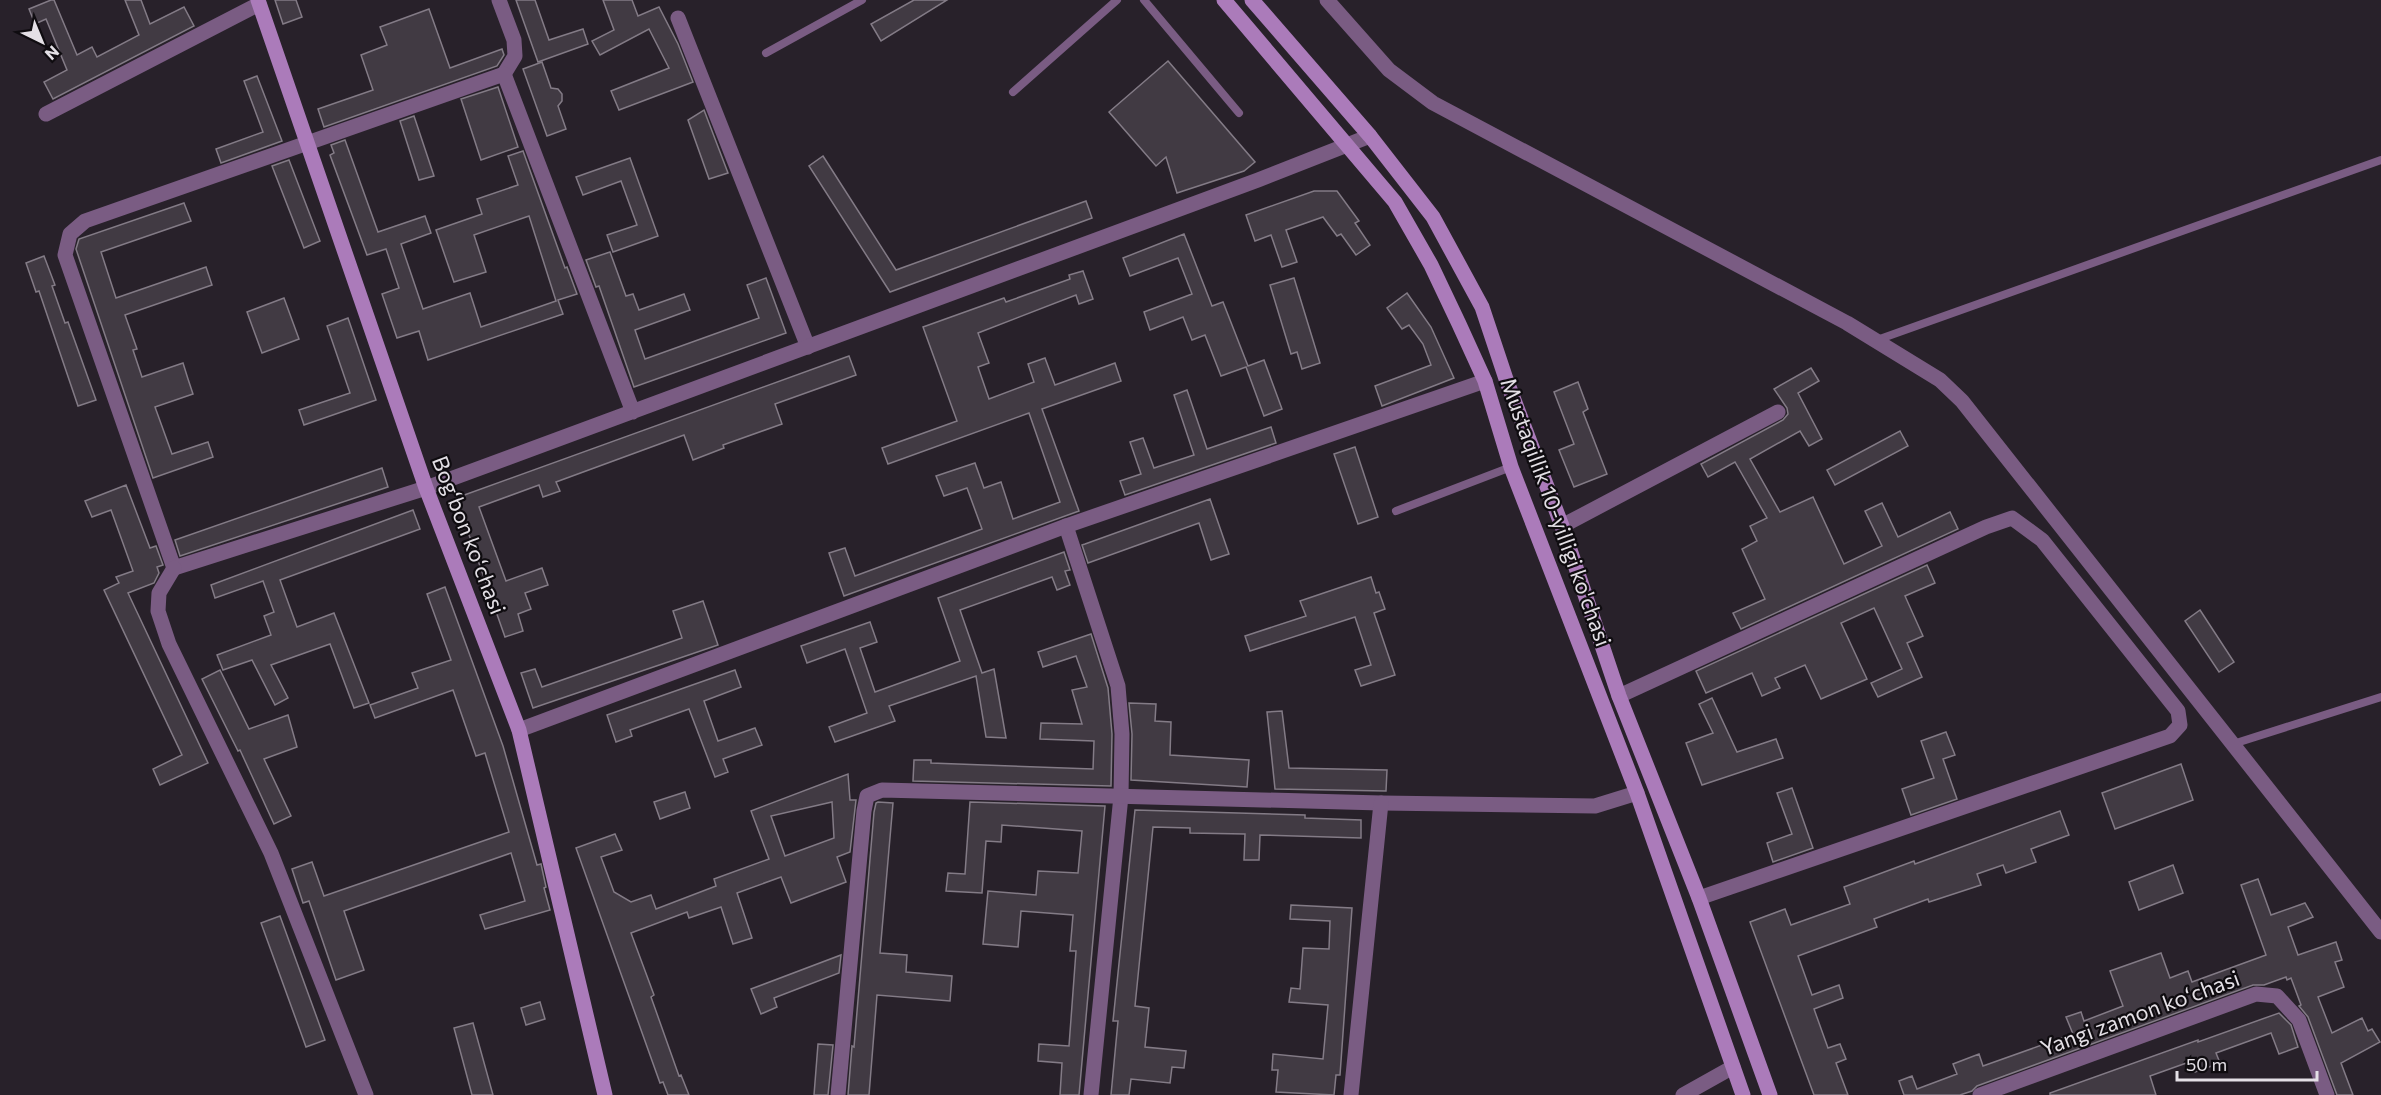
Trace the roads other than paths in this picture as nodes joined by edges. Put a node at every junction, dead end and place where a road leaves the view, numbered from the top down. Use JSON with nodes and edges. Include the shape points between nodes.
{"nodes":[{"id":1,"x":499,"y":0,"type":"edge"},
{"id":2,"x":861,"y":0,"type":"edge"},
{"id":3,"x":1117,"y":0,"type":"edge"},
{"id":4,"x":1144,"y":0,"type":"edge"},
{"id":5,"x":1224,"y":0,"type":"edge"},
{"id":6,"x":1252,"y":0,"type":"edge"},
{"id":7,"x":1327,"y":0,"type":"edge"},
{"id":8,"x":259,"y":2,"type":"edge"},
{"id":9,"x":678,"y":18,"type":"dead end"},
{"id":10,"x":766,"y":53,"type":"dead end"},
{"id":11,"x":504,"y":74,"type":"junction"},
{"id":12,"x":1013,"y":92,"type":"dead end"},
{"id":13,"x":1239,"y":113,"type":"dead end"},
{"id":14,"x":46,"y":114,"type":"dead end"},
{"id":15,"x":1371,"y":136,"type":"junction"},
{"id":16,"x":307,"y":143,"type":"junction"},
{"id":17,"x":1347,"y":145,"type":"junction"},
{"id":18,"x":2381,"y":160,"type":"edge"},
{"id":19,"x":1876,"y":341,"type":"junction"},
{"id":20,"x":808,"y":347,"type":"junction"},
{"id":21,"x":1485,"y":381,"type":"junction"},
{"id":22,"x":1778,"y":411,"type":"dead end"},
{"id":23,"x":633,"y":412,"type":"junction"},
{"id":24,"x":1511,"y":467,"type":"junction"},
{"id":25,"x":426,"y":488,"type":"junction"},
{"id":26,"x":1396,"y":511,"type":"dead end"},
{"id":27,"x":1066,"y":526,"type":"junction"},
{"id":28,"x":1562,"y":526,"type":"junction"},
{"id":29,"x":174,"y":568,"type":"junction"},
{"id":30,"x":1620,"y":696,"type":"junction"},
{"id":31,"x":2381,"y":698,"type":"edge"},
{"id":32,"x":519,"y":730,"type":"junction"},
{"id":33,"x":2233,"y":744,"type":"junction"},
{"id":34,"x":1637,"y":793,"type":"junction"},
{"id":35,"x":1120,"y":796,"type":"junction"},
{"id":36,"x":1381,"y":803,"type":"junction"},
{"id":37,"x":1699,"y":898,"type":"junction"},
{"id":38,"x":2381,"y":932,"type":"edge"},
{"id":39,"x":1733,"y":1067,"type":"junction"},
{"id":40,"x":366,"y":1095,"type":"edge"},
{"id":41,"x":606,"y":1095,"type":"edge"},
{"id":42,"x":838,"y":1095,"type":"edge"},
{"id":43,"x":1091,"y":1095,"type":"edge"},
{"id":44,"x":1351,"y":1095,"type":"edge"},
{"id":45,"x":1683,"y":1095,"type":"edge"},
{"id":46,"x":1743,"y":1095,"type":"edge"},
{"id":47,"x":1770,"y":1095,"type":"edge"},
{"id":48,"x":1980,"y":1095,"type":"edge"},
{"id":49,"x":2327,"y":1095,"type":"edge"}],
"edges":[{"from":1,"to":11,"type":"street","via":[[515,48],[515,56]]},
{"from":2,"to":10,"type":"lane"},
{"from":3,"to":12,"type":"lane"},
{"from":4,"to":13,"type":"lane"},
{"from":5,"to":17,"type":"main road","name":"Mustaqillik 10-yilligi ko'chasi"},
{"from":6,"to":15,"type":"main road","name":"Mustaqillik 10-yilligi ko'chasi"},
{"from":7,"to":19,"type":"street","via":[[1389,70],[1433,103]]},
{"from":8,"to":14,"type":"street"},
{"from":8,"to":16,"type":"main road","name":"Bogʻbon koʻchasi"},
{"from":9,"to":20,"type":"street"},
{"from":11,"to":16,"type":"street"},
{"from":11,"to":23,"type":"street"},
{"from":15,"to":17,"type":"street"},
{"from":15,"to":28,"type":"main road","name":"Mustaqillik 10-yilligi ko'chasi","via":[[1433,217],[1482,307]]},
{"from":16,"to":25,"type":"main road","name":"Bogʻbon koʻchasi"},
{"from":16,"to":29,"type":"street","via":[[85,221],[70,234],[65,255]]},
{"from":17,"to":20,"type":"street"},
{"from":17,"to":21,"type":"main road","name":"Mustaqillik 10-yilligi ko'chasi","via":[[1395,202],[1431,265]]},
{"from":18,"to":19,"type":"lane"},
{"from":19,"to":33,"type":"street","via":[[1940,380],[1962,401]]},
{"from":20,"to":23,"type":"street"},
{"from":21,"to":24,"type":"main road","name":"Mustaqillik 10-yilligi ko'chasi"},
{"from":21,"to":27,"type":"street"},
{"from":22,"to":28,"type":"street"},
{"from":23,"to":25,"type":"street"},
{"from":24,"to":26,"type":"lane"},
{"from":24,"to":34,"type":"main road","name":"Mustaqillik 10-yilligi ko'chasi"},
{"from":25,"to":29,"type":"street"},
{"from":25,"to":32,"type":"main road","name":"Bogʻbon koʻchasi"},
{"from":27,"to":32,"type":"street"},
{"from":27,"to":35,"type":"street","via":[[1118,686],[1122,734]]},
{"from":28,"to":30,"type":"main road","name":"Mustaqillik 10-yilligi ko'chasi"},
{"from":29,"to":40,"type":"street","via":[[159,593],[158,611],[169,644],[271,853]]},
{"from":30,"to":37,"type":"main road","name":"Mustaqillik 10-yilligi ko'chasi"},
{"from":30,"to":37,"type":"street","via":[[2012,518],[2042,540],[2178,711],[2180,725],[2170,736]]},
{"from":31,"to":33,"type":"lane"},
{"from":32,"to":41,"type":"main road","name":"Bogʻbon koʻchasi"},
{"from":33,"to":38,"type":"street"},
{"from":34,"to":36,"type":"street","via":[[1595,806]]},
{"from":34,"to":39,"type":"main road","name":"Mustaqillik 10-yilligi ko'chasi"},
{"from":35,"to":36,"type":"street"},
{"from":35,"to":42,"type":"street","via":[[882,790],[867,796]]},
{"from":35,"to":43,"type":"street"},
{"from":36,"to":44,"type":"street"},
{"from":37,"to":47,"type":"main road","name":"Mustaqillik 10-yilligi ko'chasi"},
{"from":39,"to":45,"type":"street"},
{"from":39,"to":46,"type":"main road","name":"Mustaqillik 10-yilligi ko'chasi"},
{"from":48,"to":49,"type":"street","name":"Yangi zamon koʻchasi","via":[[2256,994],[2277,996],[2299,1020]]}]}
